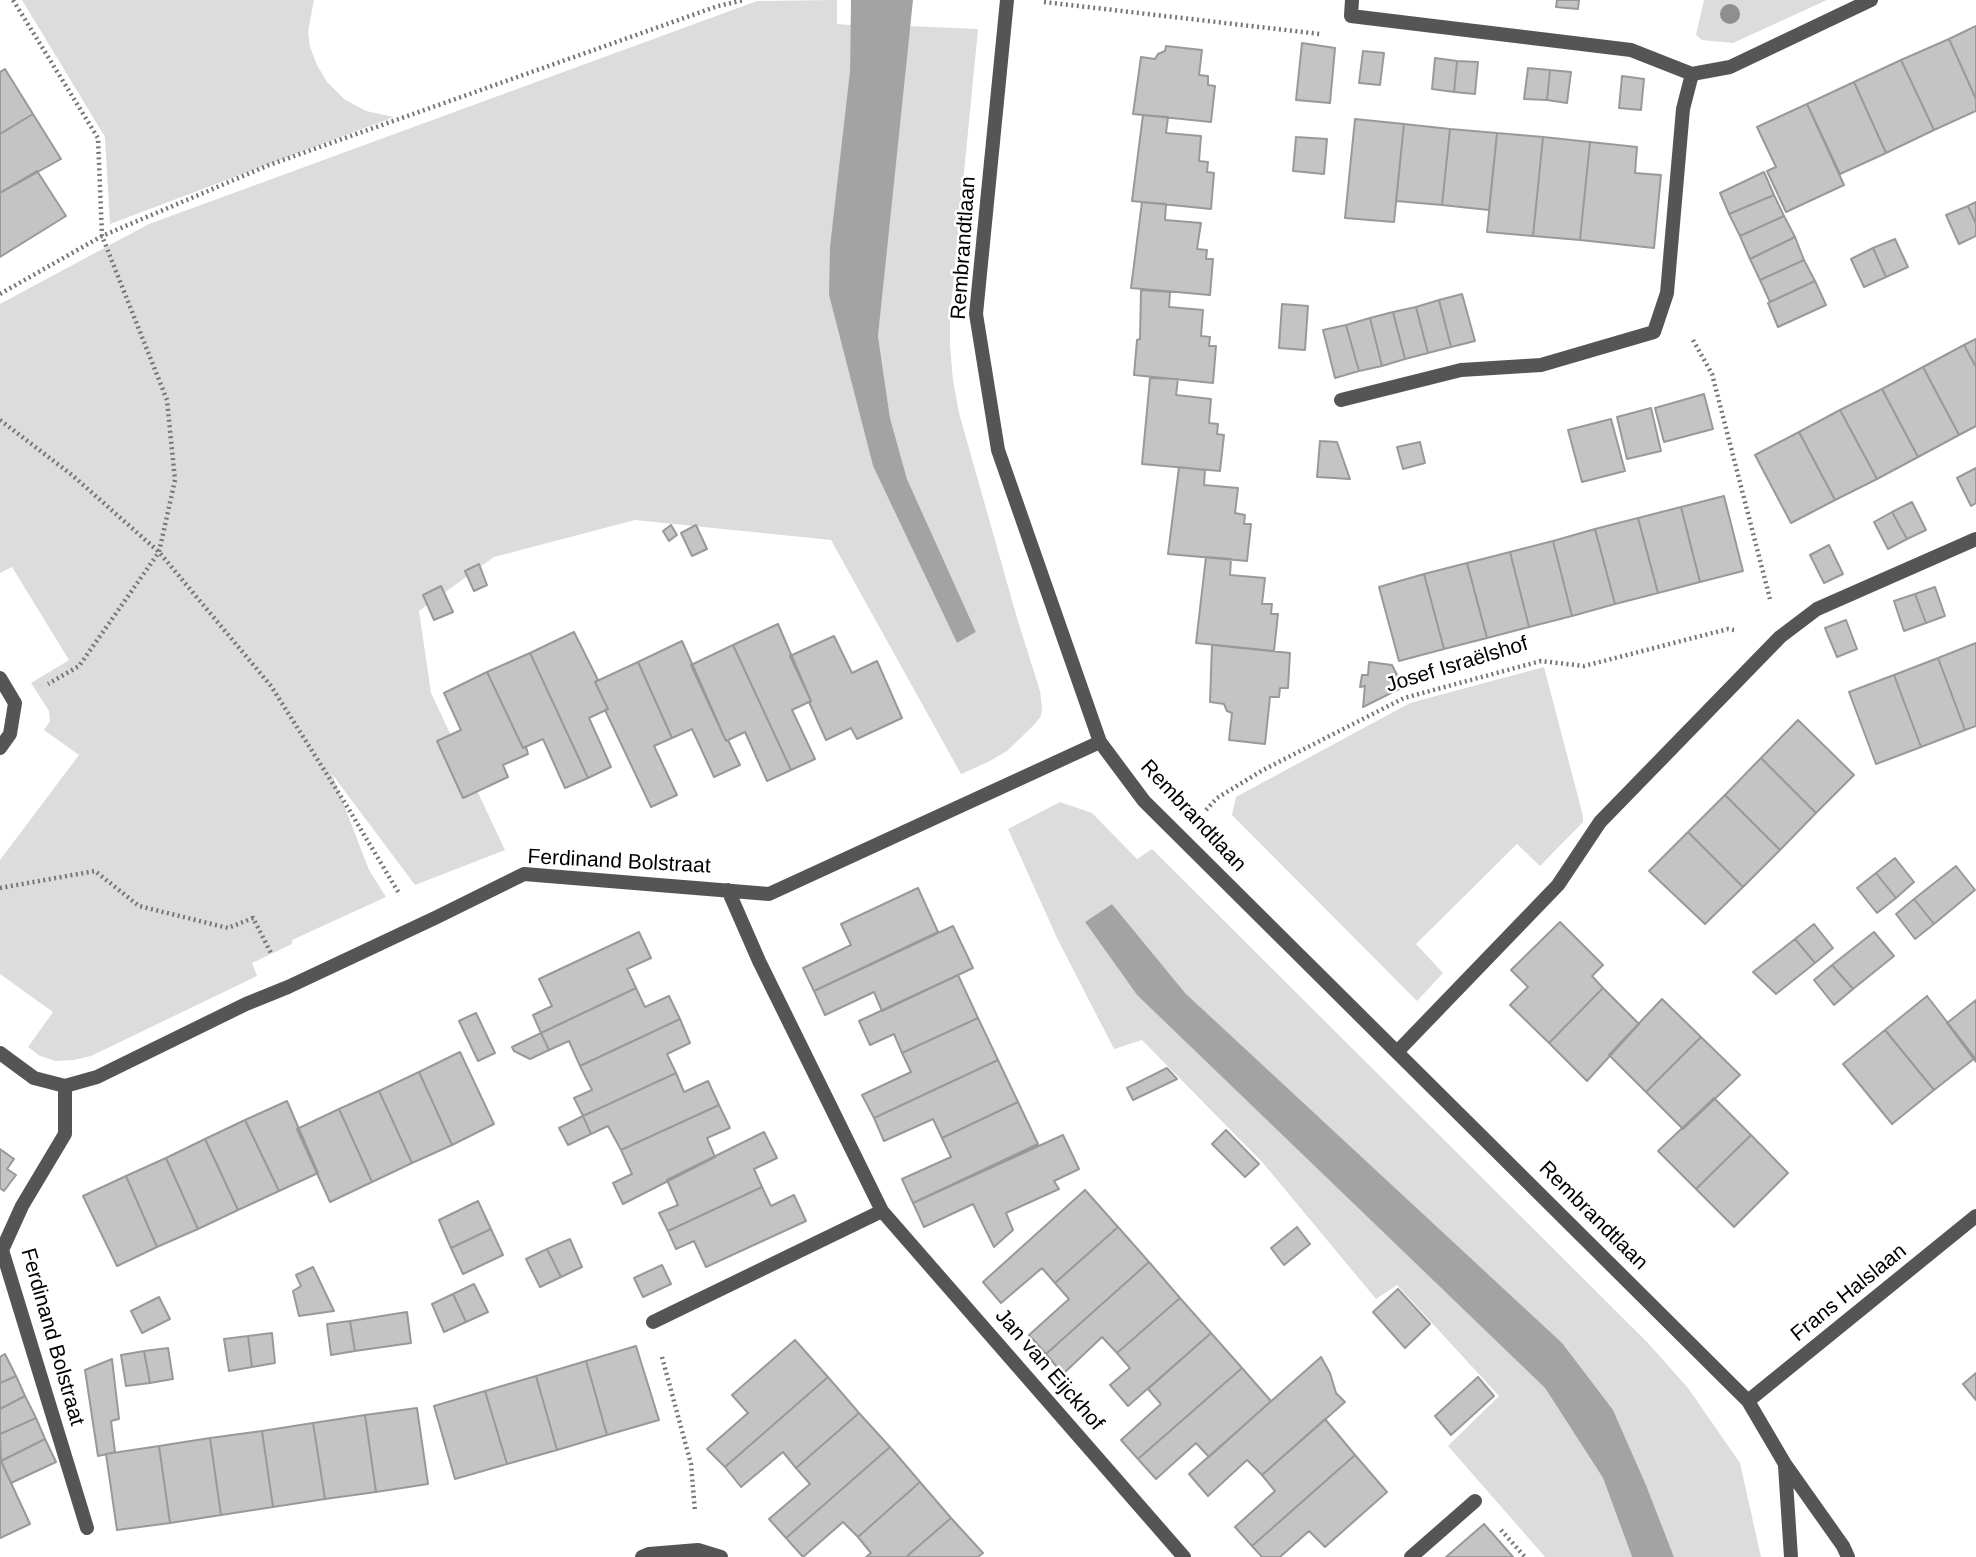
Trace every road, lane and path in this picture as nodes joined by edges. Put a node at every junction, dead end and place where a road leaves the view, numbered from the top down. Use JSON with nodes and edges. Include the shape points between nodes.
{"nodes":[{"id":1,"x":13,"y":0,"type":"edge"},
{"id":2,"x":744,"y":0,"type":"edge"},
{"id":3,"x":1007,"y":0,"type":"edge"},
{"id":4,"x":1352,"y":0,"type":"edge"},
{"id":5,"x":1871,"y":0,"type":"edge"},
{"id":6,"x":1037,"y":2,"type":"dead end"},
{"id":7,"x":1351,"y":16,"type":"junction"},
{"id":8,"x":1692,"y":74,"type":"junction"},
{"id":9,"x":102,"y":236,"type":"junction"},
{"id":10,"x":1667,"y":293,"type":"junction"},
{"id":11,"x":0,"y":294,"type":"edge"},
{"id":12,"x":1341,"y":400,"type":"dead end"},
{"id":13,"x":0,"y":420,"type":"edge"},
{"id":14,"x":1976,"y":539,"type":"edge"},
{"id":15,"x":159,"y":552,"type":"junction"},
{"id":16,"x":1785,"y":633,"type":"junction"},
{"id":17,"x":0,"y":678,"type":"edge"},
{"id":18,"x":15,"y":703,"type":"junction"},
{"id":19,"x":1100,"y":741,"type":"junction"},
{"id":20,"x":0,"y":748,"type":"edge"},
{"id":21,"x":1180,"y":838,"type":"junction"},
{"id":22,"x":0,"y":888,"type":"edge"},
{"id":23,"x":728,"y":890,"type":"junction"},
{"id":24,"x":418,"y":926,"type":"junction"},
{"id":25,"x":288,"y":987,"type":"junction"},
{"id":26,"x":0,"y":1052,"type":"edge"},
{"id":27,"x":1398,"y":1052,"type":"junction"},
{"id":28,"x":65,"y":1086,"type":"junction"},
{"id":29,"x":882,"y":1211,"type":"junction"},
{"id":30,"x":1976,"y":1216,"type":"edge"},
{"id":31,"x":653,"y":1322,"type":"joint"},
{"id":32,"x":1748,"y":1401,"type":"junction"},
{"id":33,"x":1785,"y":1464,"type":"junction"},
{"id":34,"x":1475,"y":1501,"type":"dead end"},
{"id":35,"x":87,"y":1528,"type":"dead end"},
{"id":36,"x":698,"y":1549,"type":"junction"},
{"id":37,"x":642,"y":1557,"type":"edge"},
{"id":38,"x":721,"y":1557,"type":"edge"},
{"id":39,"x":1184,"y":1557,"type":"edge"},
{"id":40,"x":1411,"y":1557,"type":"edge"},
{"id":41,"x":1791,"y":1557,"type":"edge"},
{"id":42,"x":1848,"y":1557,"type":"edge"}],
"edges":[{"from":1,"to":9,"type":"path","via":[[98,138]]},
{"from":2,"to":9,"type":"path","via":[[269,165]]},
{"from":3,"to":19,"type":"street","name":"Rembrandtlaan","via":[[976,314],[998,450]]},
{"from":4,"to":7,"type":"street"},
{"from":5,"to":8,"type":"street","via":[[1730,67]]},
{"from":6,"to":7,"type":"path","via":[[1318,35]]},
{"from":7,"to":8,"type":"street","via":[[1631,50]]},
{"from":8,"to":10,"type":"street","via":[[1684,109]]},
{"from":9,"to":11,"type":"path"},
{"from":9,"to":15,"type":"path","via":[[167,400],[175,480]]},
{"from":10,"to":12,"type":"street","via":[[1654,332],[1541,365],[1461,370]]},
{"from":10,"to":16,"type":"path","via":[[1712,373],[1773,610]]},
{"from":13,"to":15,"type":"path","via":[[72,475]]},
{"from":14,"to":16,"type":"street","via":[[1817,609]]},
{"from":15,"to":18,"type":"path","via":[[79,666]]},
{"from":15,"to":24,"type":"path","via":[[271,686]]},
{"from":16,"to":21,"type":"path","name":"Josef Israëlshof","via":[[1728,629],[1584,666],[1541,661],[1404,698],[1217,798]]},
{"from":16,"to":27,"type":"street","via":[[1600,822],[1558,885]]},
{"from":17,"to":18,"type":"street"},
{"from":18,"to":20,"type":"street","via":[[10,734]]},
{"from":19,"to":21,"type":"street","name":"Rembrandtlaan","via":[[1144,801]]},
{"from":19,"to":23,"type":"street","name":"Ferdinand Bolstraat","via":[[769,894]]},
{"from":21,"to":27,"type":"street","name":"Rembrandtlaan"},
{"from":22,"to":25,"type":"path","via":[[95,871],[139,906],[228,928],[253,918]]},
{"from":23,"to":24,"type":"street","name":"Ferdinand Bolstraat","via":[[524,874]]},
{"from":23,"to":29,"type":"street","name":"Jan van Eijckhof"},
{"from":24,"to":25,"type":"street","name":"Ferdinand Bolstraat"},
{"from":25,"to":28,"type":"street","name":"Ferdinand Bolstraat","via":[[97,1077]]},
{"from":26,"to":28,"type":"street","via":[[34,1078]]},
{"from":27,"to":32,"type":"street","name":"Rembrandtlaan"},
{"from":28,"to":35,"type":"street","name":"Ferdinand Bolstraat","via":[[65,1134],[2,1250]]},
{"from":29,"to":31,"type":"street"},
{"from":29,"to":39,"type":"street","name":"Jan van Eijckhof"},
{"from":30,"to":32,"type":"street","name":"Frans Halslaan"},
{"from":31,"to":36,"type":"path","via":[[691,1464]]},
{"from":32,"to":33,"type":"street","name":"Rembrandtlaan"},
{"from":33,"to":41,"type":"street","name":"Rembrandtlaan"},
{"from":33,"to":42,"type":"street","name":"Rembrandtlaan"},
{"from":34,"to":40,"type":"street"},
{"from":36,"to":37,"type":"street"},
{"from":36,"to":38,"type":"street"}]}
